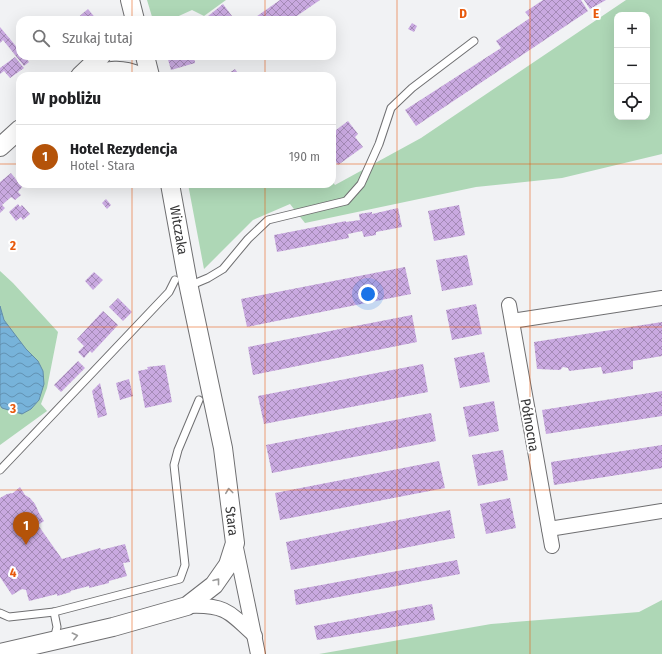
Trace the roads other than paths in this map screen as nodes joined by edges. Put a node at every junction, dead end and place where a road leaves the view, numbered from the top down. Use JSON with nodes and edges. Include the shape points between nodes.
{"nodes":[{"id":1,"x":129,"y":0,"type":"edge"},
{"id":2,"x":127,"y":16,"type":"edge"},
{"id":3,"x":134,"y":16,"type":"edge"},
{"id":4,"x":474,"y":41,"type":"dead end"},
{"id":5,"x":97,"y":60,"type":"edge"},
{"id":6,"x":146,"y":60,"type":"edge"},
{"id":7,"x":84,"y":72,"type":"edge"},
{"id":8,"x":102,"y":72,"type":"edge"},
{"id":9,"x":130,"y":72,"type":"edge"},
{"id":10,"x":149,"y":72,"type":"edge"},
{"id":11,"x":16,"y":133,"type":"edge"},
{"id":12,"x":0,"y":147,"type":"edge"},
{"id":13,"x":171,"y":188,"type":"edge"},
{"id":14,"x":184,"y":281,"type":"junction"},
{"id":15,"x":662,"y":298,"type":"edge"},
{"id":16,"x":508,"y":305,"type":"dead end"},
{"id":17,"x":512,"y":321,"type":"junction"},
{"id":18,"x":206,"y":399,"type":"junction"},
{"id":19,"x":0,"y":470,"type":"edge"},
{"id":20,"x":662,"y":511,"type":"edge"},
{"id":21,"x":549,"y":529,"type":"junction"},
{"id":22,"x":235,"y":543,"type":"junction"},
{"id":23,"x":552,"y":546,"type":"dead end"},
{"id":24,"x":187,"y":606,"type":"junction"},
{"id":25,"x":54,"y":612,"type":"junction"},
{"id":26,"x":0,"y":613,"type":"edge"},
{"id":27,"x":255,"y":636,"type":"junction"},
{"id":28,"x":49,"y":642,"type":"junction"},
{"id":29,"x":20,"y":651,"type":"edge"},
{"id":30,"x":0,"y":653,"type":"edge"},
{"id":31,"x":258,"y":654,"type":"edge"}],
"edges":[{"from":1,"to":2,"type":"street"},
{"from":1,"to":3,"type":"street"},
{"from":4,"to":14,"type":"lane","via":[[412,88],[391,108],[362,184],[346,201],[268,220],[223,269],[208,278]]},
{"from":5,"to":7,"type":"street"},
{"from":6,"to":10,"type":"street"},
{"from":8,"to":9,"type":"street"},
{"from":11,"to":12,"type":"street"},
{"from":13,"to":14,"type":"street","name":"Witczaka"},
{"from":14,"to":18,"type":"street","name":"Stara"},
{"from":14,"to":19,"type":"lane","via":[[169,292]]},
{"from":15,"to":17,"type":"street"},
{"from":16,"to":17,"type":"street","name":"Północna"},
{"from":17,"to":21,"type":"street","name":"Północna"},
{"from":22,"to":18,"type":"street","name":"Stara","one_way":true,"via":[[223,448]]},
{"from":18,"to":25,"type":"lane","via":[[178,450],[174,465],[186,565],[180,579]]},
{"from":20,"to":21,"type":"street"},
{"from":21,"to":23,"type":"street","name":"Północna"},
{"from":24,"to":22,"type":"street","name":"Stara","one_way":true,"via":[[214,585],[228,565]]},
{"from":22,"to":27,"type":"street"},
{"from":24,"to":27,"type":"street","via":[[205,605],[225,610]]},
{"from":28,"to":24,"type":"street","name":"Stara","one_way":true,"via":[[113,628]]},
{"from":25,"to":26,"type":"lane","via":[[9,617]]},
{"from":25,"to":28,"type":"lane","via":[[57,627],[54,638]]},
{"from":27,"to":31,"type":"street"},
{"from":28,"to":29,"type":"street","name":"Stara"},
{"from":29,"to":30,"type":"street","name":"Stara"}]}
